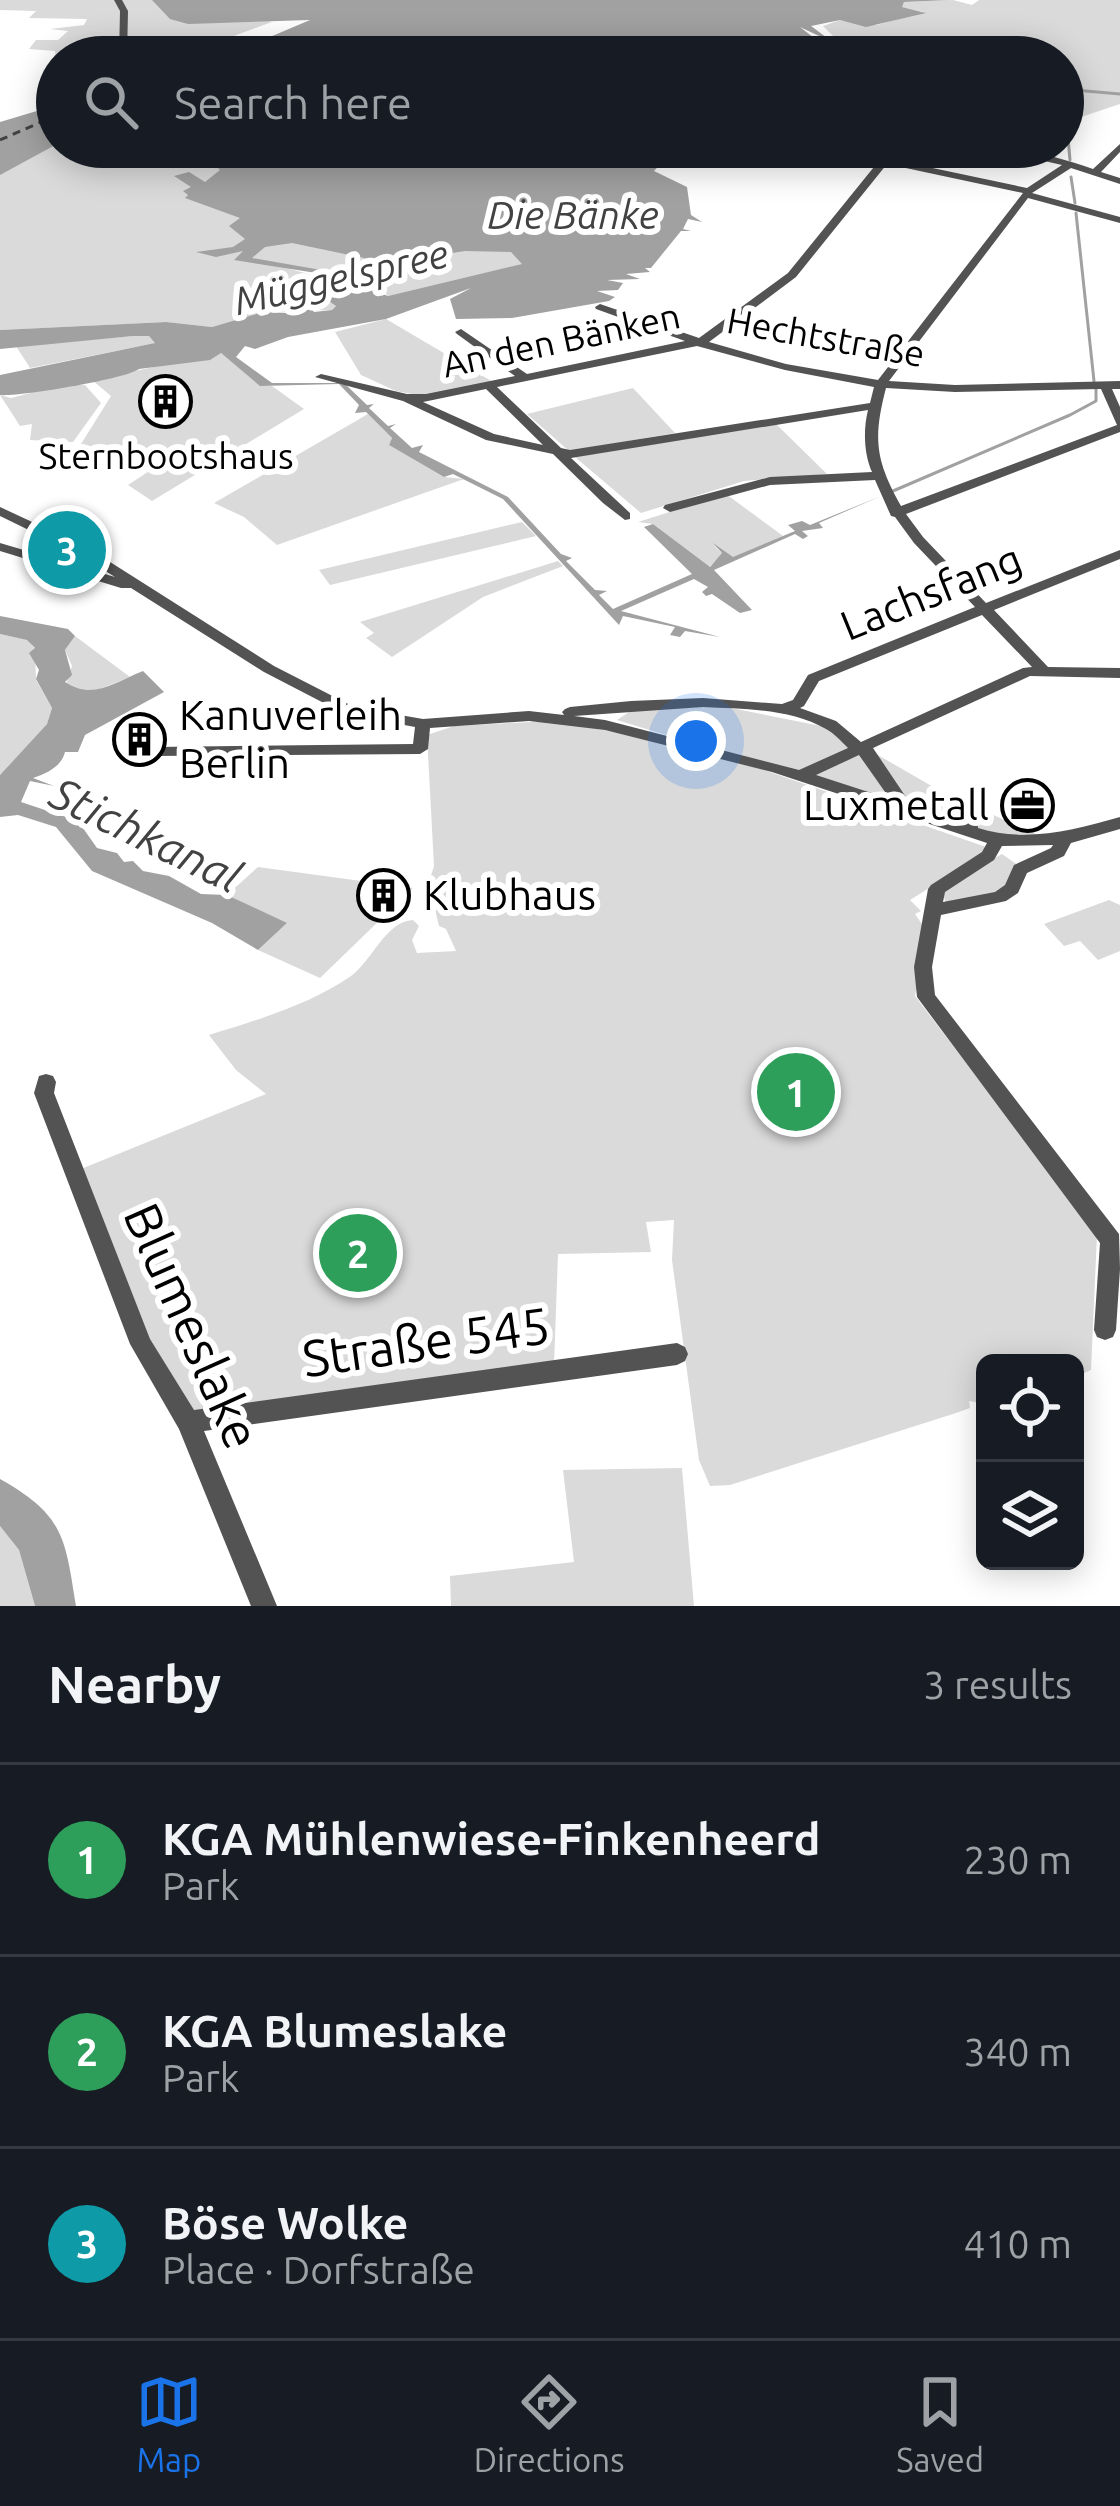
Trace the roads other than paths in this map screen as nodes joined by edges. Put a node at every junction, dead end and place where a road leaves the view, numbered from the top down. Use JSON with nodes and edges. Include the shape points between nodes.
{"nodes":[{"id":1,"x":118,"y":0,"type":"edge"},
{"id":2,"x":123,"y":36,"type":"edge"},
{"id":3,"x":1120,"y":147,"type":"edge"},
{"id":4,"x":878,"y":168,"type":"edge"},
{"id":5,"x":916,"y":168,"type":"edge"},
{"id":6,"x":1064,"y":168,"type":"edge"},
{"id":7,"x":1082,"y":168,"type":"edge"},
{"id":8,"x":1095,"y":172,"type":"junction"},
{"id":9,"x":1120,"y":181,"type":"edge"},
{"id":10,"x":1028,"y":193,"type":"junction"},
{"id":11,"x":1120,"y":220,"type":"edge"},
{"id":12,"x":600,"y":308,"type":"dead end"},
{"id":13,"x":461,"y":332,"type":"dead end"},
{"id":14,"x":695,"y":343,"type":"junction"},
{"id":15,"x":321,"y":377,"type":"dead end"},
{"id":16,"x":526,"y":379,"type":"junction"},
{"id":17,"x":880,"y":384,"type":"junction"},
{"id":18,"x":1113,"y":385,"type":"edge"},
{"id":19,"x":489,"y":386,"type":"junction"},
{"id":20,"x":407,"y":398,"type":"junction"},
{"id":21,"x":871,"y":406,"type":"junction"},
{"id":22,"x":1120,"y":425,"type":"edge"},
{"id":23,"x":541,"y":437,"type":"junction"},
{"id":24,"x":524,"y":445,"type":"junction"},
{"id":25,"x":552,"y":451,"type":"junction"},
{"id":26,"x":570,"y":454,"type":"junction"},
{"id":27,"x":879,"y":476,"type":"junction"},
{"id":28,"x":670,"y":508,"type":"dead end"},
{"id":29,"x":0,"y":511,"type":"edge"},
{"id":30,"x":896,"y":513,"type":"junction"},
{"id":31,"x":0,"y":548,"type":"edge"},
{"id":32,"x":1120,"y":554,"type":"edge"},
{"id":33,"x":145,"y":591,"type":"junction"},
{"id":34,"x":986,"y":610,"type":"junction"},
{"id":35,"x":1041,"y":668,"type":"junction"},
{"id":36,"x":1120,"y":673,"type":"edge"},
{"id":37,"x":806,"y":694,"type":"junction"},
{"id":38,"x":782,"y":710,"type":"junction"},
{"id":39,"x":559,"y":717,"type":"junction"},
{"id":40,"x":422,"y":724,"type":"junction"},
{"id":41,"x":833,"y":726,"type":"junction"},
{"id":42,"x":871,"y":746,"type":"junction"},
{"id":43,"x":154,"y":752,"type":"dead end"},
{"id":44,"x":800,"y":776,"type":"junction"},
{"id":45,"x":969,"y":800,"type":"dead end"},
{"id":46,"x":907,"y":812,"type":"junction"},
{"id":47,"x":1120,"y":823,"type":"edge"},
{"id":48,"x":970,"y":833,"type":"junction"},
{"id":49,"x":993,"y":839,"type":"junction"},
{"id":50,"x":1064,"y":839,"type":"junction"},
{"id":51,"x":935,"y":910,"type":"junction"},
{"id":52,"x":46,"y":1082,"type":"dead end"},
{"id":53,"x":1105,"y":1330,"type":"dead end"},
{"id":54,"x":677,"y":1354,"type":"dead end"},
{"id":55,"x":188,"y":1422,"type":"junction"},
{"id":56,"x":264,"y":1606,"type":"edge"}],
"edges":[{"from":1,"to":2,"type":"street"},
{"from":3,"to":8,"type":"street"},
{"from":4,"to":14,"type":"street","name":"An den Bänken","via":[[792,275]]},
{"from":5,"to":10,"type":"street"},
{"from":6,"to":10,"type":"street"},
{"from":7,"to":8,"type":"street"},
{"from":8,"to":9,"type":"street"},
{"from":10,"to":11,"type":"street"},
{"from":10,"to":17,"type":"street"},
{"from":12,"to":14,"type":"street","name":"Hechtstraße"},
{"from":13,"to":16,"type":"street"},
{"from":14,"to":16,"type":"street","name":"An den Bänken"},
{"from":14,"to":17,"type":"street","name":"Hechtstraße"},
{"from":15,"to":20,"type":"street","name":"An den Bänken"},
{"from":16,"to":19,"type":"street","name":"An den Bänken"},
{"from":17,"to":18,"type":"street","name":"Hechtstraße"},
{"from":17,"to":21,"type":"street"},
{"from":18,"to":22,"type":"street"},
{"from":19,"to":20,"type":"street","name":"An den Bänken"},
{"from":19,"to":23,"type":"street"},
{"from":20,"to":24,"type":"street"},
{"from":21,"to":26,"type":"street"},
{"from":21,"to":27,"type":"street"},
{"from":22,"to":30,"type":"street"},
{"from":23,"to":24,"type":"street"},
{"from":23,"to":25,"type":"street"},
{"from":24,"to":25,"type":"street"},
{"from":25,"to":26,"type":"street"},
{"from":25,"to":26,"type":"street","via":[[631,516]]},
{"from":27,"to":28,"type":"street","via":[[740,486]]},
{"from":27,"to":30,"type":"street"},
{"from":29,"to":33,"type":"street"},
{"from":30,"to":34,"type":"street"},
{"from":31,"to":33,"type":"street"},
{"from":32,"to":34,"type":"street","name":"Lachsfang"},
{"from":33,"to":40,"type":"street","via":[[334,706]]},
{"from":34,"to":35,"type":"street"},
{"from":34,"to":37,"type":"street","name":"Lachsfang","via":[[813,678]]},
{"from":35,"to":36,"type":"street"},
{"from":35,"to":42,"type":"street"},
{"from":37,"to":38,"type":"street","name":"Lachsfang"},
{"from":37,"to":41,"type":"street"},
{"from":38,"to":39,"type":"street","via":[[721,704]]},
{"from":38,"to":41,"type":"street"},
{"from":39,"to":40,"type":"street"},
{"from":39,"to":44,"type":"street"},
{"from":40,"to":43,"type":"street","via":[[420,749]]},
{"from":41,"to":42,"type":"street"},
{"from":42,"to":44,"type":"street"},
{"from":42,"to":46,"type":"street"},
{"from":44,"to":46,"type":"street"},
{"from":45,"to":48,"type":"street"},
{"from":46,"to":48,"type":"street"},
{"from":47,"to":50,"type":"street"},
{"from":48,"to":49,"type":"street"},
{"from":49,"to":50,"type":"street"},
{"from":49,"to":51,"type":"street","via":[[993,852],[937,889]]},
{"from":50,"to":51,"type":"street","via":[[1058,852],[1020,869],[1000,897]]},
{"from":51,"to":53,"type":"street","via":[[923,967],[926,997],[1111,1240]]},
{"from":52,"to":55,"type":"street","name":"Blumeslake","via":[[141,1344]]},
{"from":54,"to":55,"type":"street","name":"Straße 545"},
{"from":55,"to":56,"type":"street","name":"Blumeslake"}]}
